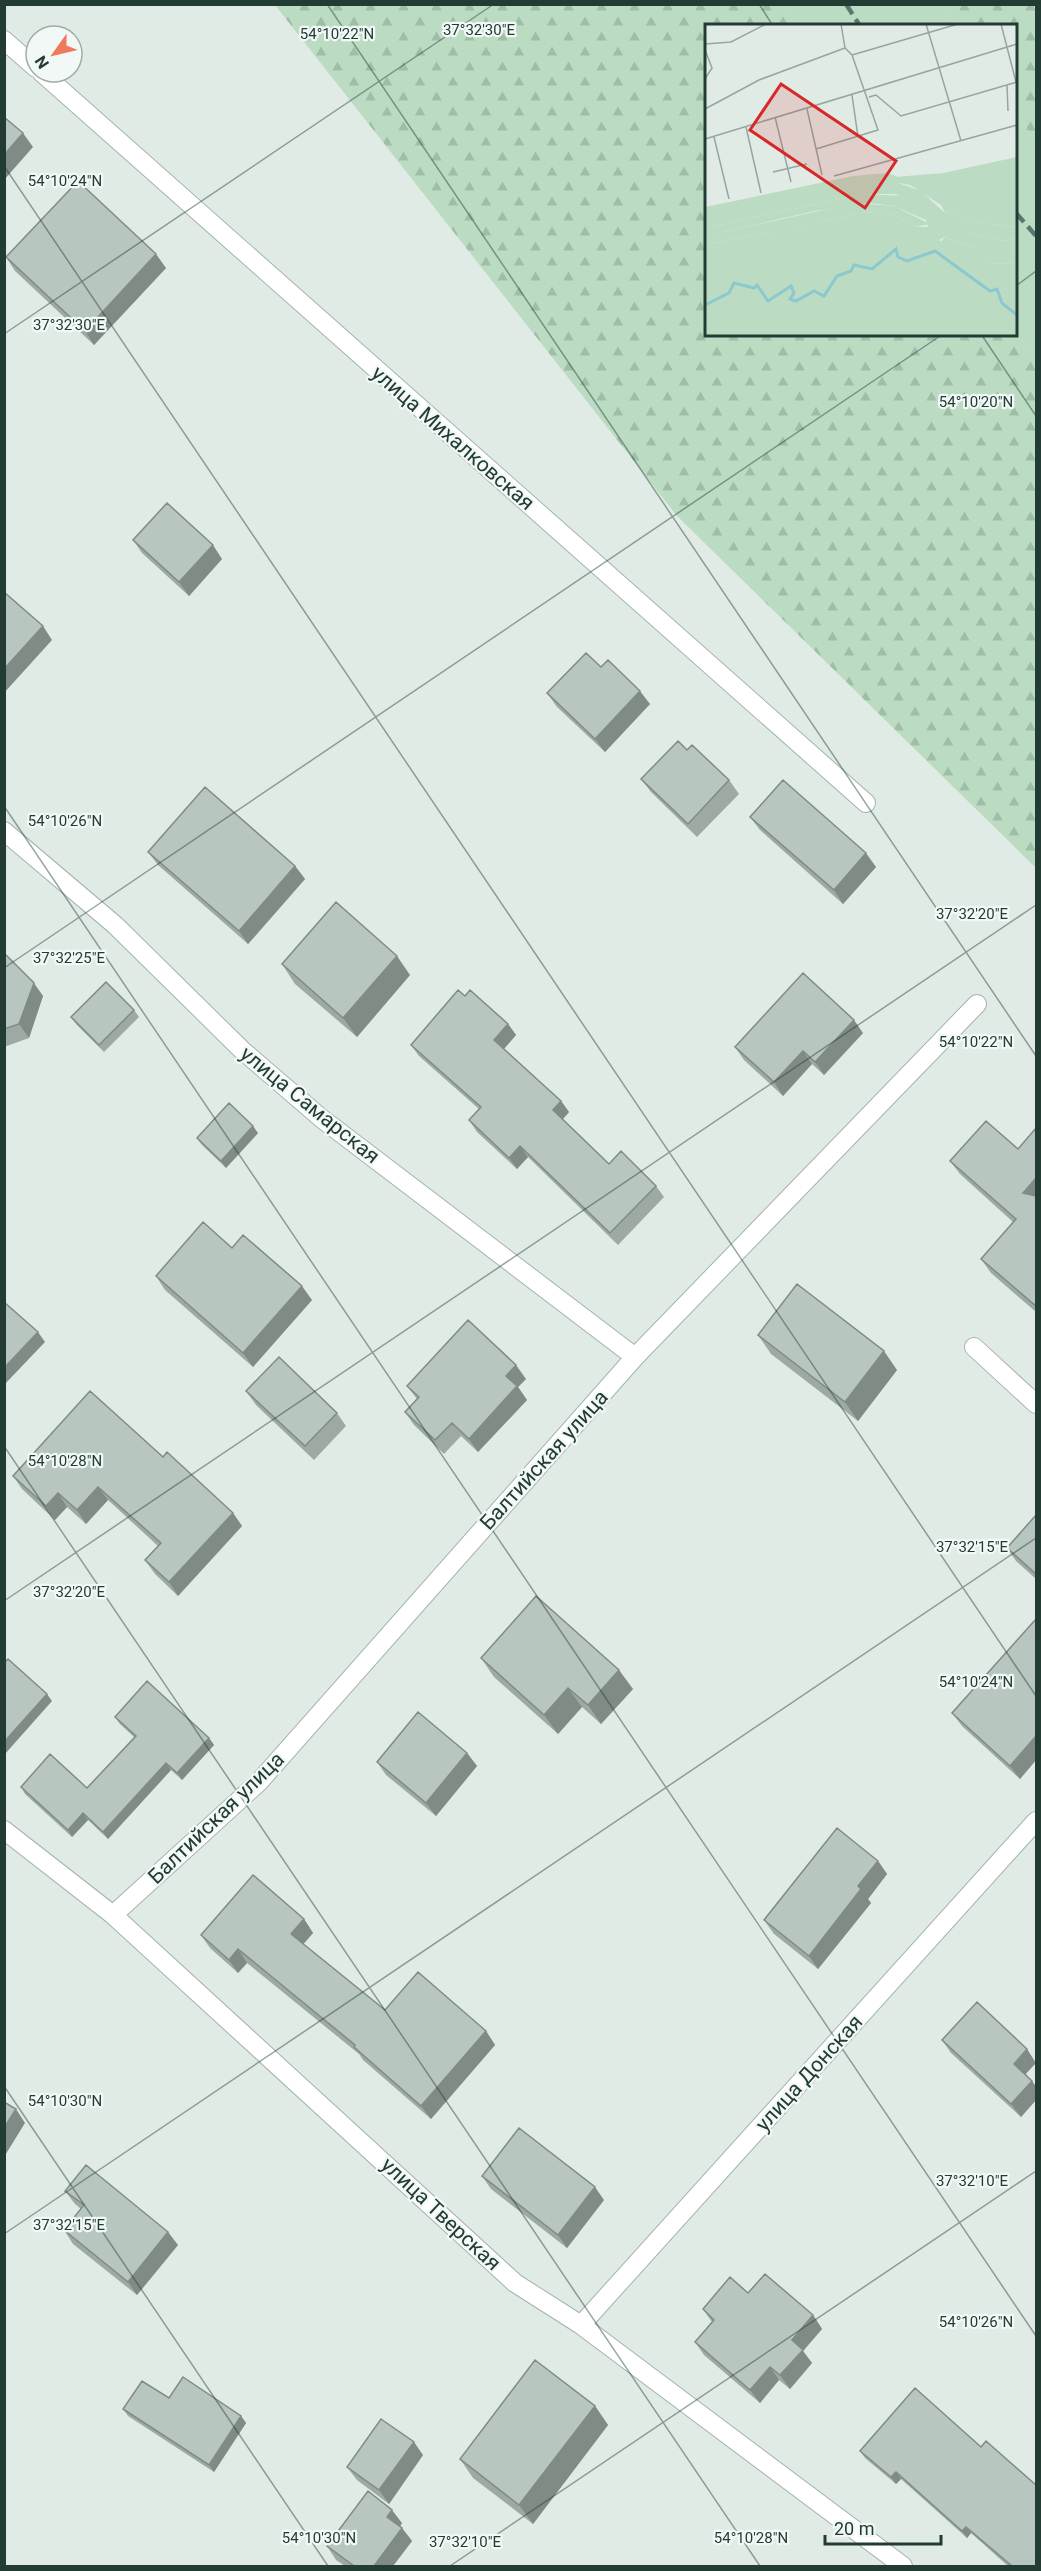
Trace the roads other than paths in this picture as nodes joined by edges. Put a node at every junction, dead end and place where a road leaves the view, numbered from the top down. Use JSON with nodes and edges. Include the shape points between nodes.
{"nodes":[{"id":1,"x":4,"y":40,"type":"edge"},
{"id":2,"x":24,"y":58,"type":"edge"},
{"id":3,"x":54,"y":84,"type":"edge"},
{"id":4,"x":866,"y":803,"type":"dead end"},
{"id":5,"x":7,"y":839,"type":"edge"},
{"id":6,"x":977,"y":1004,"type":"dead end"},
{"id":7,"x":974,"y":1347,"type":"dead end"},
{"id":8,"x":635,"y":1357,"type":"junction"},
{"id":9,"x":1036,"y":1404,"type":"edge"},
{"id":10,"x":1036,"y":1821,"type":"edge"},
{"id":11,"x":4,"y":1830,"type":"edge"},
{"id":12,"x":113,"y":1915,"type":"junction"},
{"id":13,"x":581,"y":2325,"type":"junction"},
{"id":14,"x":903,"y":2566,"type":"edge"}],
"edges":[{"from":1,"to":2,"type":"street"},
{"from":3,"to":4,"type":"street","name":"улица Михалковская"},
{"from":5,"to":8,"type":"street","name":"улица Самарская","via":[[115,925],[242,1050],[321,1118]]},
{"from":6,"to":8,"type":"street","name":"Балтийская улица"},
{"from":7,"to":9,"type":"street"},
{"from":8,"to":12,"type":"street","name":"Балтийская улица","via":[[259,1782]]},
{"from":10,"to":13,"type":"street","name":"улица Донская"},
{"from":11,"to":12,"type":"street","name":"улица Тверская"},
{"from":12,"to":13,"type":"street","name":"улица Тверская","via":[[515,2283]]},
{"from":13,"to":14,"type":"street","name":"улица Тверская"}]}
